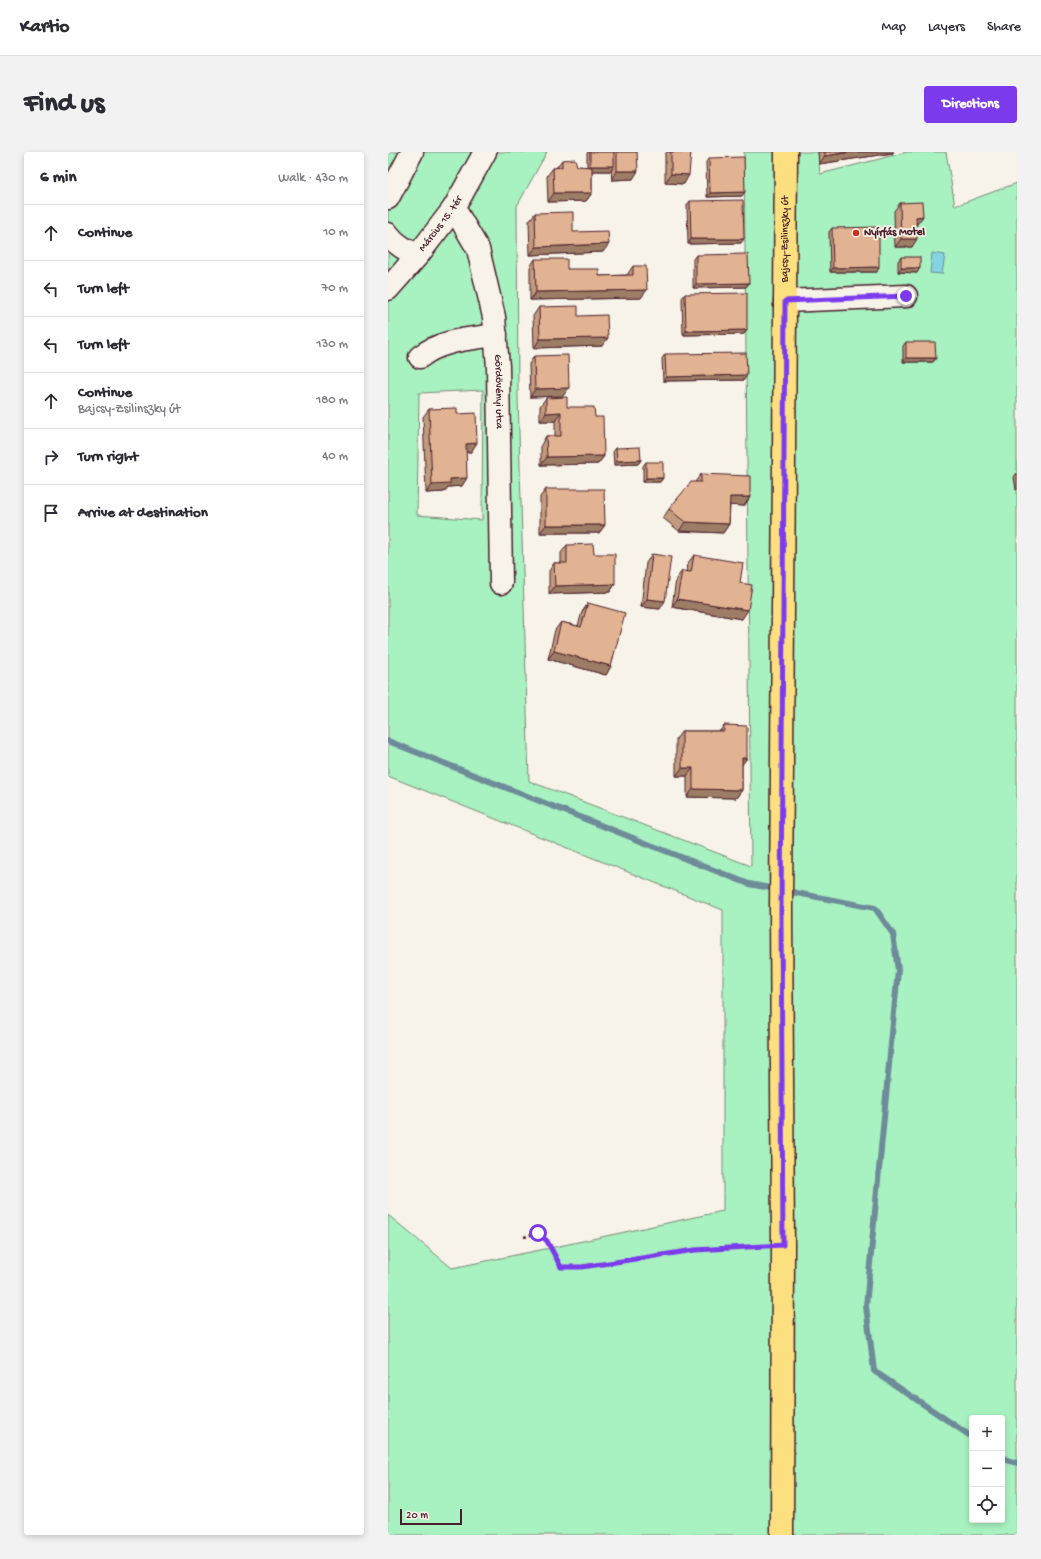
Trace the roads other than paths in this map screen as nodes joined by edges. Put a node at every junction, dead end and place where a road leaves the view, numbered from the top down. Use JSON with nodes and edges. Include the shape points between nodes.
{"nodes":[{"id":1,"x":412,"y":152,"type":"edge"},
{"id":2,"x":485,"y":152,"type":"edge"},
{"id":3,"x":786,"y":152,"type":"edge"},
{"id":4,"x":388,"y":198,"type":"edge"},
{"id":5,"x":454,"y":208,"type":"junction"},
{"id":6,"x":388,"y":234,"type":"edge"},
{"id":7,"x":418,"y":255,"type":"junction"},
{"id":8,"x":388,"y":289,"type":"edge"},
{"id":9,"x":906,"y":296,"type":"dead end"},
{"id":10,"x":785,"y":301,"type":"junction"},
{"id":11,"x":496,"y":335,"type":"junction"},
{"id":12,"x":420,"y":357,"type":"dead end"},
{"id":13,"x":501,"y":583,"type":"dead end"},
{"id":14,"x":782,"y":1535,"type":"edge"}],
"edges":[{"from":1,"to":4,"type":"street"},
{"from":2,"to":5,"type":"street","name":"Március 15. tér"},
{"from":3,"to":10,"type":"main road","name":"Bajcsy-Zsilinszky út"},
{"from":5,"to":7,"type":"street","name":"Március 15. tér"},
{"from":5,"to":11,"type":"street","name":"Gördövényi utca","via":[[478,249]]},
{"from":6,"to":7,"type":"street","via":[[403,248]]},
{"from":7,"to":8,"type":"street","name":"Március 15. tér"},
{"from":9,"to":10,"type":"street"},
{"from":10,"to":14,"type":"main road","name":"Bajcsy-Zsilinszky út","via":[[781,912]]},
{"from":11,"to":12,"type":"street","via":[[442,345],[428,350]]},
{"from":11,"to":13,"type":"street","name":"Gördövényi utca"}]}
